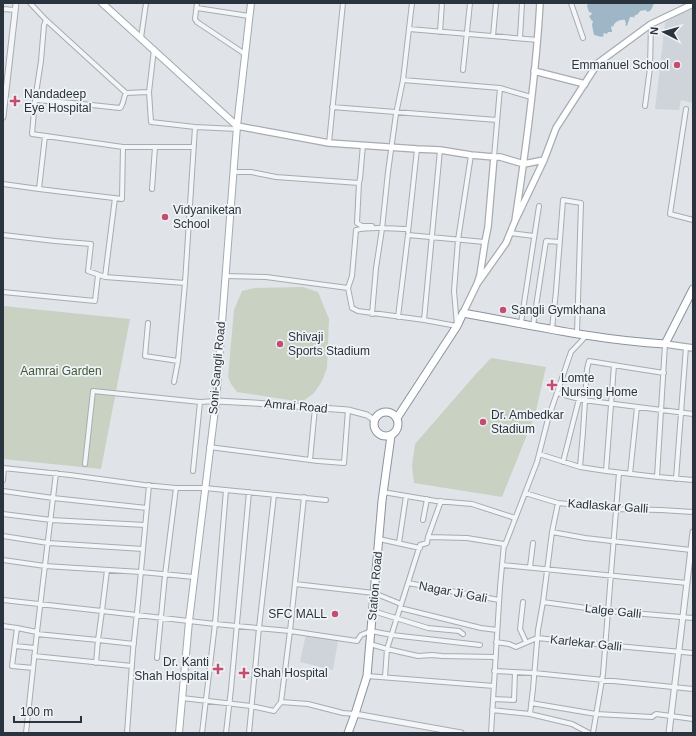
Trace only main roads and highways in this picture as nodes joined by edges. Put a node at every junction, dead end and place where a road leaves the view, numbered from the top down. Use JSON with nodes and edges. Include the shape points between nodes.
{"nodes":[{"id":1,"x":102,"y":3,"type":"edge"},
{"id":2,"x":251,"y":3,"type":"edge"},
{"id":3,"x":540,"y":3,"type":"edge"},
{"id":4,"x":693,"y":4,"type":"edge"},
{"id":5,"x":534,"y":71,"type":"junction"},
{"id":6,"x":585,"y":84,"type":"junction"},
{"id":7,"x":237,"y":127,"type":"junction"},
{"id":8,"x":494,"y":157,"type":"junction"},
{"id":9,"x":544,"y":160,"type":"junction"},
{"id":10,"x":524,"y":164,"type":"junction"},
{"id":11,"x":515,"y":221,"type":"junction"},
{"id":12,"x":477,"y":284,"type":"junction"},
{"id":13,"x":693,"y":289,"type":"edge"},
{"id":14,"x":463,"y":313,"type":"junction"},
{"id":15,"x":665,"y":344,"type":"junction"},
{"id":16,"x":693,"y":348,"type":"edge"},
{"id":17,"x":397,"y":418,"type":"junction"},
{"id":18,"x":391,"y":436,"type":"junction"},
{"id":19,"x":179,"y":733,"type":"edge"},
{"id":20,"x":348,"y":733,"type":"edge"}],
"edges":[{"from":1,"to":7,"type":"main road"},
{"from":2,"to":7,"type":"main road","name":"Soni-Sangli Road"},
{"from":3,"to":5,"type":"main road"},
{"from":4,"to":6,"type":"main road","via":[[651,24],[598,63]]},
{"from":5,"to":6,"type":"main road"},
{"from":5,"to":10,"type":"main road"},
{"from":6,"to":9,"type":"main road","via":[[556,128]]},
{"from":7,"to":8,"type":"main road","via":[[329,143],[440,150]]},
{"from":7,"to":19,"type":"main road","name":"Soni-Sangli Road","via":[[216,401],[189,621]]},
{"from":8,"to":10,"type":"main road"},
{"from":8,"to":12,"type":"main road","via":[[488,227]]},
{"from":9,"to":10,"type":"main road"},
{"from":9,"to":11,"type":"main road"},
{"from":10,"to":11,"type":"main road"},
{"from":11,"to":12,"type":"main road","via":[[506,243]]},
{"from":12,"to":14,"type":"main road"},
{"from":13,"to":15,"type":"highway"},
{"from":14,"to":15,"type":"highway","via":[[578,334]]},
{"from":14,"to":17,"type":"highway"},
{"from":15,"to":16,"type":"main road"},
{"from":17,"to":18,"type":"highway","via":[[399,426]]},
{"from":17,"to":18,"type":"highway","via":[[386,412],[378,414],[374,420],[376,432],[383,436]]},
{"from":18,"to":20,"type":"highway","name":"Station Road","via":[[378,538],[367,676]]}]}
